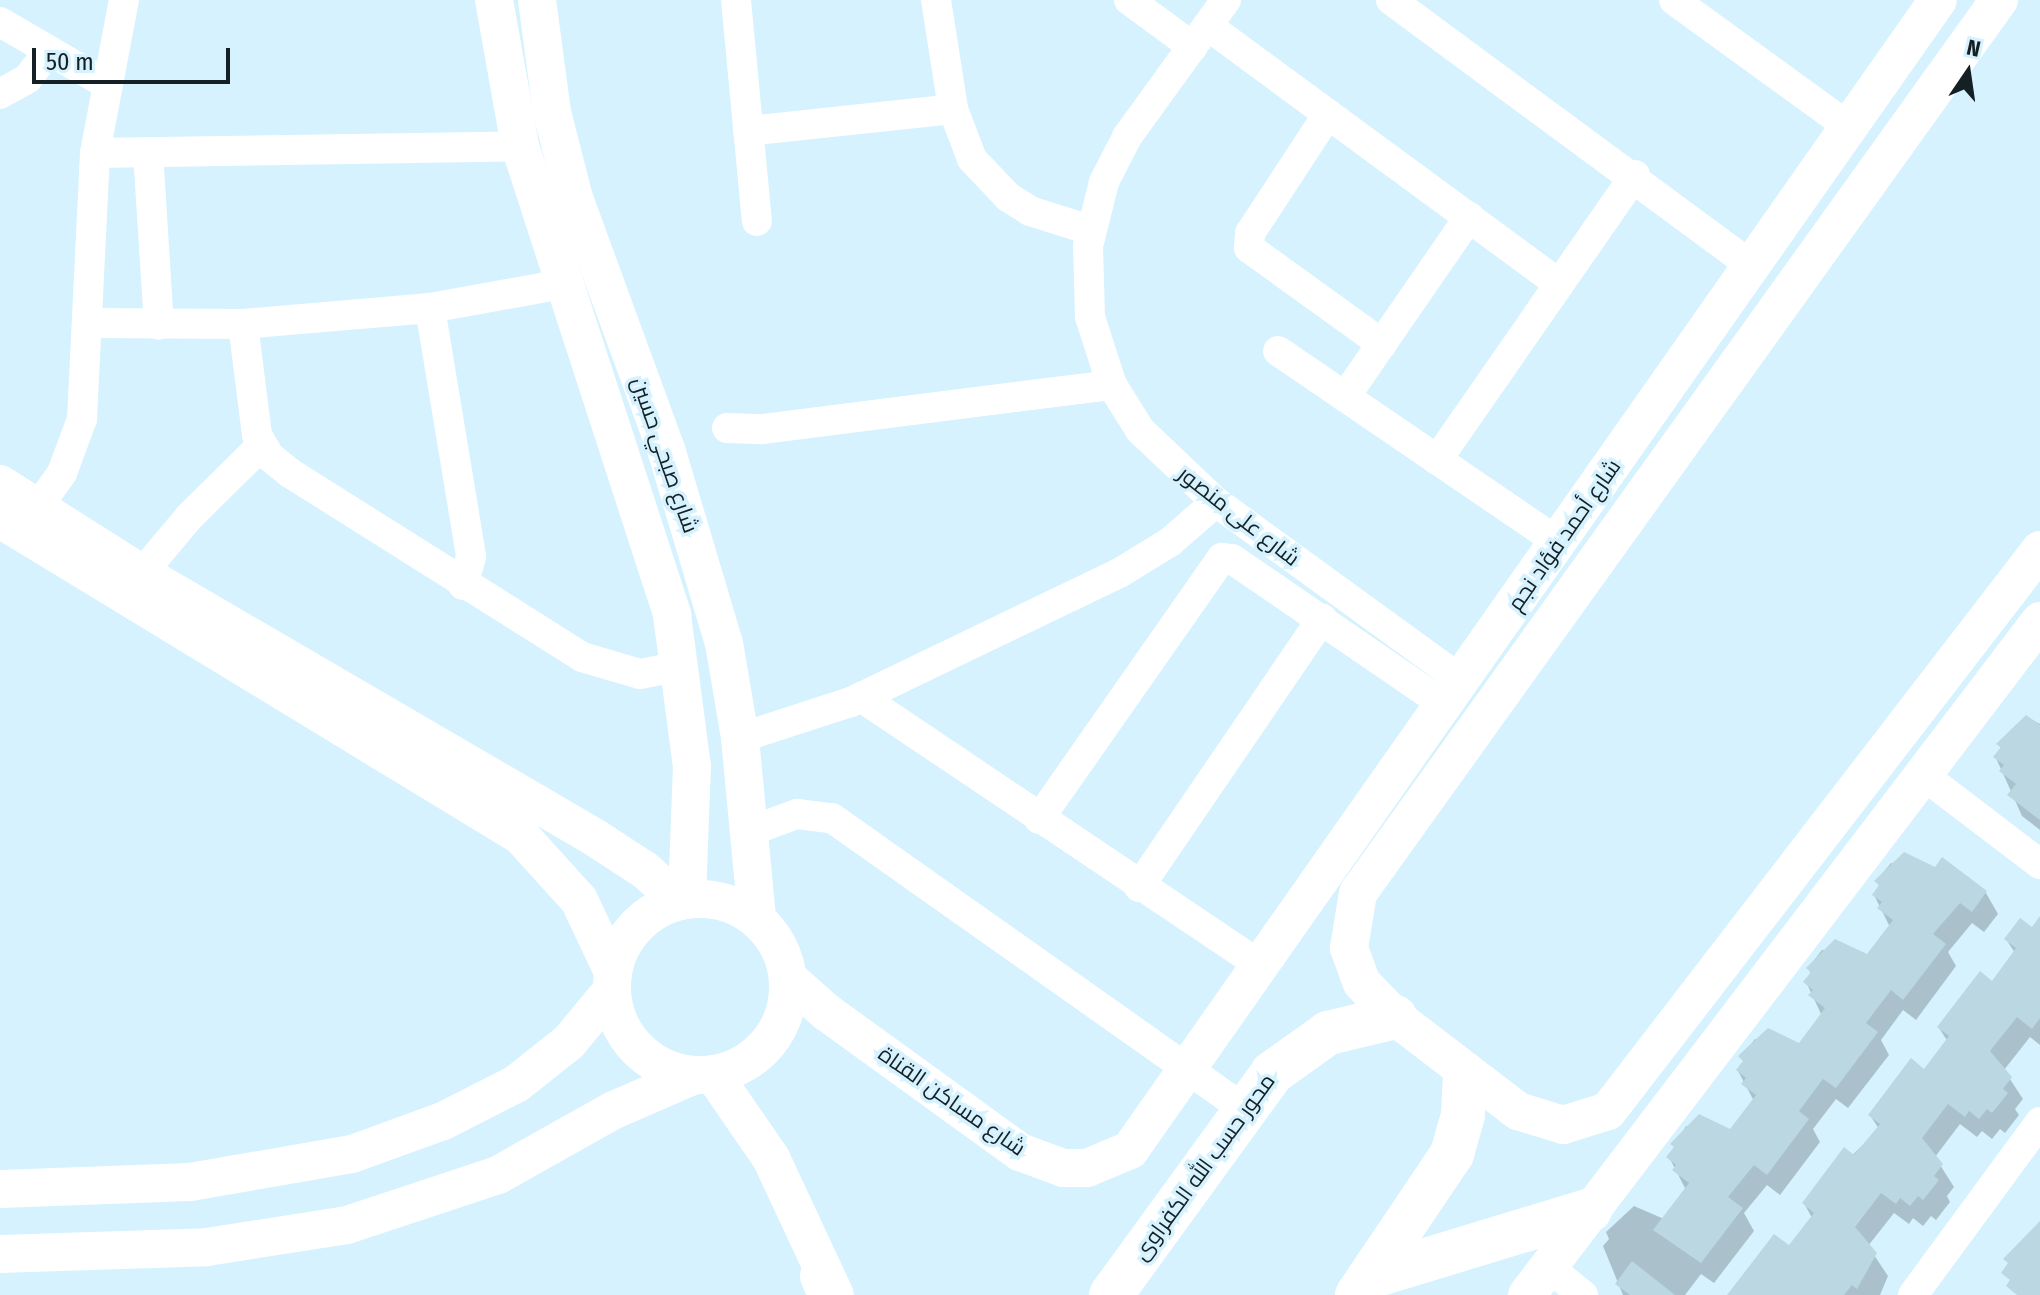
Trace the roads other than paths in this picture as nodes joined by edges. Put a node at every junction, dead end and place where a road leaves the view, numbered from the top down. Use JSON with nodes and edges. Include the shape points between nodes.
{"nodes":[{"id":1,"x":124,"y":0,"type":"edge"},
{"id":2,"x":494,"y":0,"type":"edge"},
{"id":3,"x":537,"y":0,"type":"edge"},
{"id":4,"x":736,"y":0,"type":"edge"},
{"id":5,"x":936,"y":0,"type":"edge"},
{"id":6,"x":1129,"y":0,"type":"edge"},
{"id":7,"x":1226,"y":0,"type":"edge"},
{"id":8,"x":1391,"y":0,"type":"edge"},
{"id":9,"x":1674,"y":0,"type":"edge"},
{"id":10,"x":1938,"y":0,"type":"edge"},
{"id":11,"x":1999,"y":0,"type":"edge"},
{"id":12,"x":0,"y":22,"type":"edge"},
{"id":13,"x":1200,"y":36,"type":"junction"},
{"id":14,"x":49,"y":51,"type":"junction"},
{"id":15,"x":105,"y":83,"type":"junction"},
{"id":16,"x":0,"y":94,"type":"edge"},
{"id":17,"x":953,"y":109,"type":"junction"},
{"id":18,"x":1328,"y":114,"type":"junction"},
{"id":19,"x":1849,"y":127,"type":"junction"},
{"id":20,"x":748,"y":131,"type":"junction"},
{"id":21,"x":520,"y":146,"type":"junction"},
{"id":22,"x":148,"y":152,"type":"junction"},
{"id":23,"x":95,"y":153,"type":"junction"},
{"id":24,"x":1635,"y":175,"type":"junction"},
{"id":25,"x":1469,"y":217,"type":"junction"},
{"id":26,"x":757,"y":221,"type":"dead end"},
{"id":27,"x":1090,"y":230,"type":"junction"},
{"id":28,"x":1752,"y":266,"type":"junction"},
{"id":29,"x":563,"y":284,"type":"junction"},
{"id":30,"x":1559,"y":284,"type":"junction"},
{"id":31,"x":430,"y":308,"type":"junction"},
{"id":32,"x":90,"y":323,"type":"junction"},
{"id":33,"x":243,"y":324,"type":"junction"},
{"id":34,"x":159,"y":325,"type":"junction"},
{"id":35,"x":1382,"y":344,"type":"junction"},
{"id":36,"x":1278,"y":351,"type":"dead end"},
{"id":37,"x":1112,"y":385,"type":"junction"},
{"id":38,"x":1345,"y":397,"type":"junction"},
{"id":39,"x":727,"y":428,"type":"dead end"},
{"id":40,"x":261,"y":446,"type":"junction"},
{"id":41,"x":1437,"y":460,"type":"junction"},
{"id":42,"x":0,"y":484,"type":"edge"},
{"id":43,"x":1216,"y":502,"type":"junction"},
{"id":44,"x":16,"y":517,"type":"edge"},
{"id":45,"x":1559,"y":543,"type":"junction"},
{"id":46,"x":2040,"y":550,"type":"edge"},
{"id":47,"x":132,"y":584,"type":"junction"},
{"id":48,"x":463,"y":585,"type":"junction"},
{"id":49,"x":1322,"y":619,"type":"junction"},
{"id":50,"x":2040,"y":621,"type":"edge"},
{"id":51,"x":681,"y":666,"type":"junction"},
{"id":52,"x":1453,"y":693,"type":"junction"},
{"id":53,"x":861,"y":697,"type":"junction"},
{"id":54,"x":740,"y":738,"type":"junction"},
{"id":55,"x":1923,"y":775,"type":"junction"},
{"id":56,"x":1039,"y":819,"type":"junction"},
{"id":57,"x":748,"y":832,"type":"junction"},
{"id":58,"x":2040,"y":864,"type":"edge"},
{"id":59,"x":1139,"y":887,"type":"junction"},
{"id":60,"x":683,"y":900,"type":"junction"},
{"id":61,"x":757,"y":919,"type":"junction"},
{"id":62,"x":1262,"y":966,"type":"junction"},
{"id":63,"x":788,"y":978,"type":"junction"},
{"id":64,"x":612,"y":981,"type":"junction"},
{"id":65,"x":1395,"y":1017,"type":"junction"},
{"id":66,"x":1189,"y":1071,"type":"junction"},
{"id":67,"x":1465,"y":1074,"type":"junction"},
{"id":68,"x":704,"y":1075,"type":"junction"},
{"id":69,"x":1244,"y":1109,"type":"junction"},
{"id":70,"x":2040,"y":1122,"type":"edge"},
{"id":71,"x":0,"y":1189,"type":"edge"},
{"id":72,"x":1590,"y":1210,"type":"junction"},
{"id":73,"x":0,"y":1254,"type":"edge"},
{"id":74,"x":1538,"y":1281,"type":"edge"},
{"id":75,"x":1368,"y":1288,"type":"edge"},
{"id":76,"x":829,"y":1289,"type":"edge"},
{"id":77,"x":1111,"y":1295,"type":"edge"},
{"id":78,"x":1583,"y":1295,"type":"edge"},
{"id":79,"x":1913,"y":1295,"type":"edge"}],
"edges":[{"from":1,"to":15,"type":"street"},
{"from":2,"to":21,"type":"street","name":"شارع صبحي حسين"},
{"from":3,"to":54,"type":"street","name":"شارع صبحي حسين","via":[[563,159],[712,597]]},
{"from":4,"to":20,"type":"street"},
{"from":5,"to":17,"type":"street"},
{"from":6,"to":13,"type":"street"},
{"from":7,"to":13,"type":"street","name":"شارع على منصور"},
{"from":8,"to":24,"type":"street"},
{"from":9,"to":19,"type":"street"},
{"from":10,"to":19,"type":"street","name":"شارع أحمد فؤاد نجم"},
{"from":11,"to":65,"type":"street","name":"شارع أحمد فؤاد نجم","via":[[1358,893],[1348,929],[1353,966],[1374,998]]},
{"from":12,"to":14,"type":"street"},
{"from":13,"to":18,"type":"street"},
{"from":13,"to":27,"type":"street","name":"شارع على منصور","via":[[1127,137],[1104,182]]},
{"from":14,"to":15,"type":"street"},
{"from":14,"to":16,"type":"street","via":[[27,79]]},
{"from":15,"to":23,"type":"street"},
{"from":17,"to":20,"type":"street"},
{"from":17,"to":27,"type":"street","via":[[972,159],[1008,197],[1030,211]]},
{"from":18,"to":25,"type":"street"},
{"from":18,"to":35,"type":"street","via":[[1250,233],[1249,248]]},
{"from":19,"to":28,"type":"street","name":"شارع أحمد فؤاد نجم"},
{"from":20,"to":26,"type":"street"},
{"from":21,"to":22,"type":"street"},
{"from":21,"to":29,"type":"street","name":"شارع صبحي حسين"},
{"from":22,"to":23,"type":"street"},
{"from":22,"to":34,"type":"street"},
{"from":23,"to":32,"type":"street"},
{"from":24,"to":28,"type":"street"},
{"from":24,"to":30,"type":"street"},
{"from":25,"to":30,"type":"street"},
{"from":25,"to":35,"type":"street"},
{"from":27,"to":37,"type":"street","name":"شارع على منصور","via":[[1090,317]]},
{"from":28,"to":45,"type":"street","name":"شارع أحمد فؤاد نجم"},
{"from":29,"to":31,"type":"street"},
{"from":29,"to":51,"type":"street","name":"شارع صبحي حسين","via":[[660,566]]},
{"from":30,"to":41,"type":"street"},
{"from":31,"to":33,"type":"street"},
{"from":31,"to":48,"type":"street","via":[[471,557]]},
{"from":32,"to":34,"type":"street"},
{"from":32,"to":44,"type":"street","via":[[78,437],[62,473]]},
{"from":33,"to":34,"type":"street"},
{"from":33,"to":40,"type":"street"},
{"from":35,"to":38,"type":"street"},
{"from":36,"to":38,"type":"street"},
{"from":37,"to":39,"type":"street","via":[[762,429]]},
{"from":37,"to":43,"type":"street","name":"شارع على منصور","via":[[1140,430]]},
{"from":38,"to":41,"type":"street"},
{"from":40,"to":47,"type":"street"},
{"from":40,"to":48,"type":"street","via":[[290,473]]},
{"from":41,"to":45,"type":"street"},
{"from":42,"to":44,"type":"street"},
{"from":43,"to":52,"type":"street","name":"شارع على منصور"},
{"from":43,"to":53,"type":"street","via":[[1170,542],[1121,572]]},
{"from":44,"to":47,"type":"street"},
{"from":45,"to":52,"type":"street","name":"شارع أحمد فؤاد نجم"},
{"from":46,"to":67,"type":"street","name":"شارع أحمد فؤاد نجم","via":[[1620,1100],[1579,1123],[1547,1123],[1518,1111]]},
{"from":47,"to":60,"type":"street","via":[[580,828]]},
{"from":47,"to":64,"type":"street","via":[[521,836],[579,900]]},
{"from":48,"to":51,"type":"street","via":[[602,665],[640,674]]},
{"from":49,"to":52,"type":"street"},
{"from":49,"to":56,"type":"street","via":[[1232,559],[1218,560]]},
{"from":49,"to":59,"type":"street"},
{"from":50,"to":55,"type":"street"},
{"from":51,"to":60,"type":"street","name":"شارع صبحي حسين","via":[[693,811]]},
{"from":52,"to":62,"type":"street","name":"شارع أحمد فؤاد نجم"},
{"from":53,"to":54,"type":"street"},
{"from":53,"to":56,"type":"street"},
{"from":54,"to":57,"type":"street","name":"شارع صبحي حسين"},
{"from":55,"to":58,"type":"street"},
{"from":55,"to":72,"type":"street"},
{"from":56,"to":59,"type":"street"},
{"from":57,"to":61,"type":"street","name":"شارع صبحي حسين"},
{"from":57,"to":66,"type":"street","via":[[797,814],[832,818]]},
{"from":59,"to":62,"type":"street"},
{"from":60,"to":61,"type":"street","via":[[724,902]]},
{"from":60,"to":64,"type":"street","via":[[636,927]]},
{"from":61,"to":63,"type":"street","via":[[779,946]]},
{"from":62,"to":66,"type":"street","name":"شارع أحمد فؤاد نجم"},
{"from":63,"to":66,"type":"street","name":"شارع مساكن القناة","via":[[825,1011],[1020,1152],[1063,1168],[1110,1162],[1130,1150]]},
{"from":63,"to":68,"type":"street","via":[[786,1006],[776,1033],[749,1060]]},
{"from":64,"to":68,"type":"street","via":[[621,1026],[637,1048],[659,1065]]},
{"from":64,"to":71,"type":"street","via":[[569,1042],[516,1084],[443,1121],[352,1154],[190,1182]]},
{"from":65,"to":67,"type":"street","name":"شارع أحمد فؤاد نجم"},
{"from":65,"to":69,"type":"main road","name":"محور حسب الله الكفراوى","via":[[1350,1025],[1308,1044],[1272,1073]]},
{"from":66,"to":69,"type":"street"},
{"from":67,"to":75,"type":"main road","via":[[1463,1115],[1452,1154]]},
{"from":68,"to":73,"type":"street","via":[[614,1110],[498,1175],[347,1225],[207,1247]]},
{"from":68,"to":76,"type":"street","via":[[771,1158]]},
{"from":69,"to":77,"type":"main road","name":"محور حسب الله الكفراوى"},
{"from":70,"to":79,"type":"street"},
{"from":72,"to":74,"type":"street"},
{"from":72,"to":75,"type":"main road"},
{"from":74,"to":78,"type":"street"}]}
